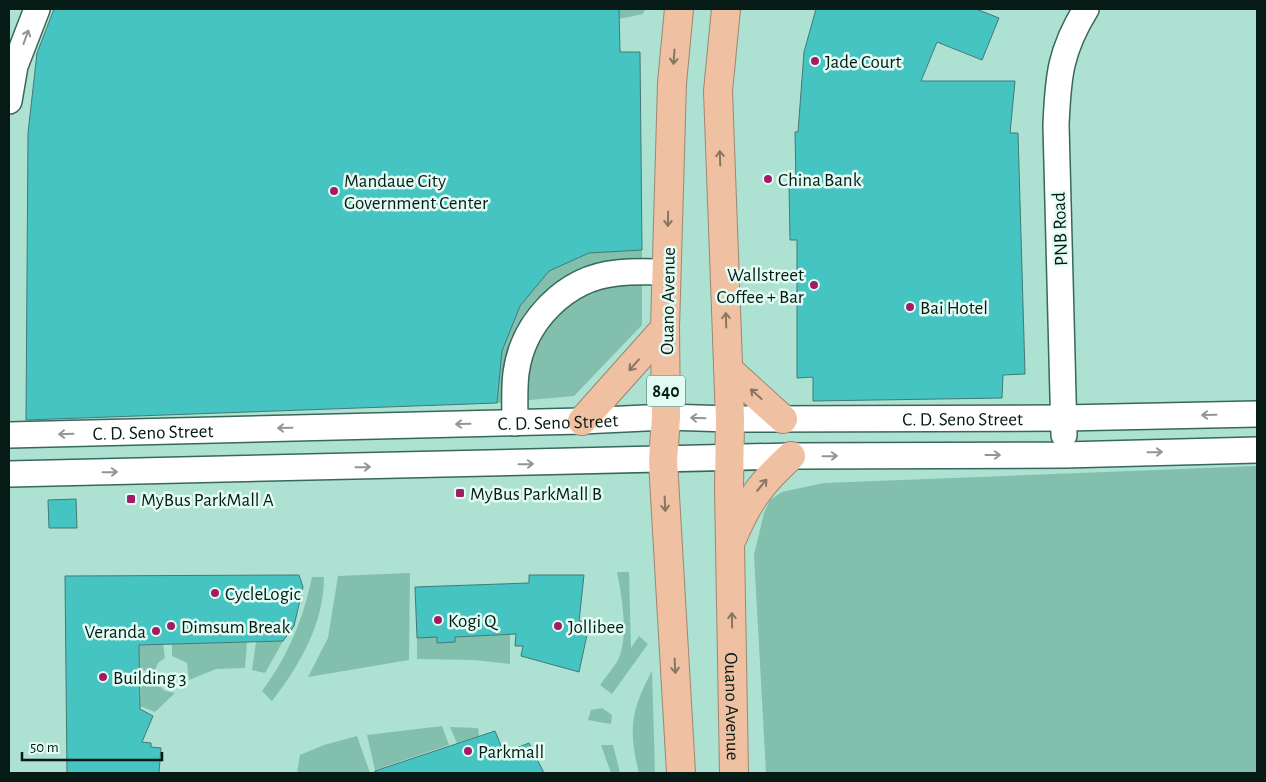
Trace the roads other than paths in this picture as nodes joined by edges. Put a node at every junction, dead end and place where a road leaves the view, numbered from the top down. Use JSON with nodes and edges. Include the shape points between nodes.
{"nodes":[{"id":1,"x":37,"y":9,"type":"edge"},
{"id":2,"x":679,"y":9,"type":"edge"},
{"id":3,"x":726,"y":9,"type":"edge"},
{"id":4,"x":1086,"y":9,"type":"edge"},
{"id":5,"x":9,"y":101,"type":"edge"},
{"id":6,"x":667,"y":272,"type":"junction"},
{"id":7,"x":665,"y":328,"type":"junction"},
{"id":8,"x":728,"y":369,"type":"junction"},
{"id":9,"x":1257,"y":414,"type":"edge"},
{"id":10,"x":666,"y":417,"type":"junction"},
{"id":11,"x":1064,"y":418,"type":"junction"},
{"id":12,"x":730,"y":419,"type":"junction"},
{"id":13,"x":783,"y":419,"type":"junction"},
{"id":14,"x":582,"y":421,"type":"junction"},
{"id":15,"x":515,"y":423,"type":"junction"},
{"id":16,"x":255,"y":429,"type":"junction"},
{"id":17,"x":9,"y":435,"type":"edge"},
{"id":18,"x":1257,"y":450,"type":"edge"},
{"id":19,"x":1064,"y":454,"type":"junction"},
{"id":20,"x":791,"y":456,"type":"junction"},
{"id":21,"x":729,"y":459,"type":"junction"},
{"id":22,"x":663,"y":461,"type":"junction"},
{"id":23,"x":253,"y":470,"type":"junction"},
{"id":24,"x":9,"y":474,"type":"edge"},
{"id":25,"x":730,"y":543,"type":"junction"},
{"id":26,"x":681,"y":773,"type":"edge"},
{"id":27,"x":734,"y":773,"type":"edge"}],
"edges":[{"from":5,"to":1,"type":"street","one_way":true,"via":[[15,66]]},
{"from":2,"to":6,"type":"highway","name":"Ouano Avenue","number":"840","one_way":true,"via":[[672,82]]},
{"from":8,"to":3,"type":"highway","name":"Ouano Avenue","one_way":true,"via":[[718,91]]},
{"from":4,"to":11,"type":"street","name":"PNB Road","via":[[1067,43],[1059,69],[1056,126]]},
{"from":6,"to":7,"type":"highway","name":"Ouano Avenue","number":"840"},
{"from":6,"to":15,"type":"street","via":[[599,276],[554,302],[533,327],[520,356],[516,373]]},
{"from":7,"to":10,"type":"highway","name":"Ouano Avenue","number":"840"},
{"from":7,"to":14,"type":"highway","one_way":true},
{"from":8,"to":12,"type":"highway","name":"Ouano Avenue"},
{"from":13,"to":8,"type":"highway","one_way":true},
{"from":9,"to":11,"type":"street","name":"C. D. Seno Street","one_way":true},
{"from":12,"to":10,"type":"street","name":"C. D. Seno Street","one_way":true},
{"from":10,"to":14,"type":"street","name":"C. D. Seno Street"},
{"from":10,"to":22,"type":"highway","name":"Ouano Avenue","number":"840"},
{"from":11,"to":13,"type":"street","name":"C. D. Seno Street"},
{"from":11,"to":19,"type":"street","name":"PNB Road"},
{"from":12,"to":13,"type":"street","name":"C. D. Seno Street"},
{"from":12,"to":21,"type":"highway","name":"Ouano Avenue"},
{"from":14,"to":15,"type":"street","name":"C. D. Seno Street"},
{"from":15,"to":16,"type":"street","name":"C. D. Seno Street","one_way":true},
{"from":16,"to":17,"type":"street","name":"C. D. Seno Street","one_way":true},
{"from":16,"to":23,"type":"street"},
{"from":19,"to":18,"type":"street","name":"C. D. Seno Street","one_way":true},
{"from":20,"to":19,"type":"street","name":"C. D. Seno Street","one_way":true},
{"from":20,"to":21,"type":"street","name":"C. D. Seno Street"},
{"from":25,"to":20,"type":"highway","one_way":true,"via":[[745,507],[761,485]]},
{"from":21,"to":22,"type":"street","name":"C. D. Seno Street"},
{"from":21,"to":25,"type":"highway","name":"Ouano Avenue"},
{"from":23,"to":22,"type":"street","name":"C. D. Seno Street","one_way":true},
{"from":22,"to":26,"type":"highway","name":"Ouano Avenue","number":"840","one_way":true},
{"from":24,"to":23,"type":"street","name":"C. D. Seno Street","one_way":true},
{"from":27,"to":25,"type":"highway","name":"Ouano Avenue","one_way":true}]}
